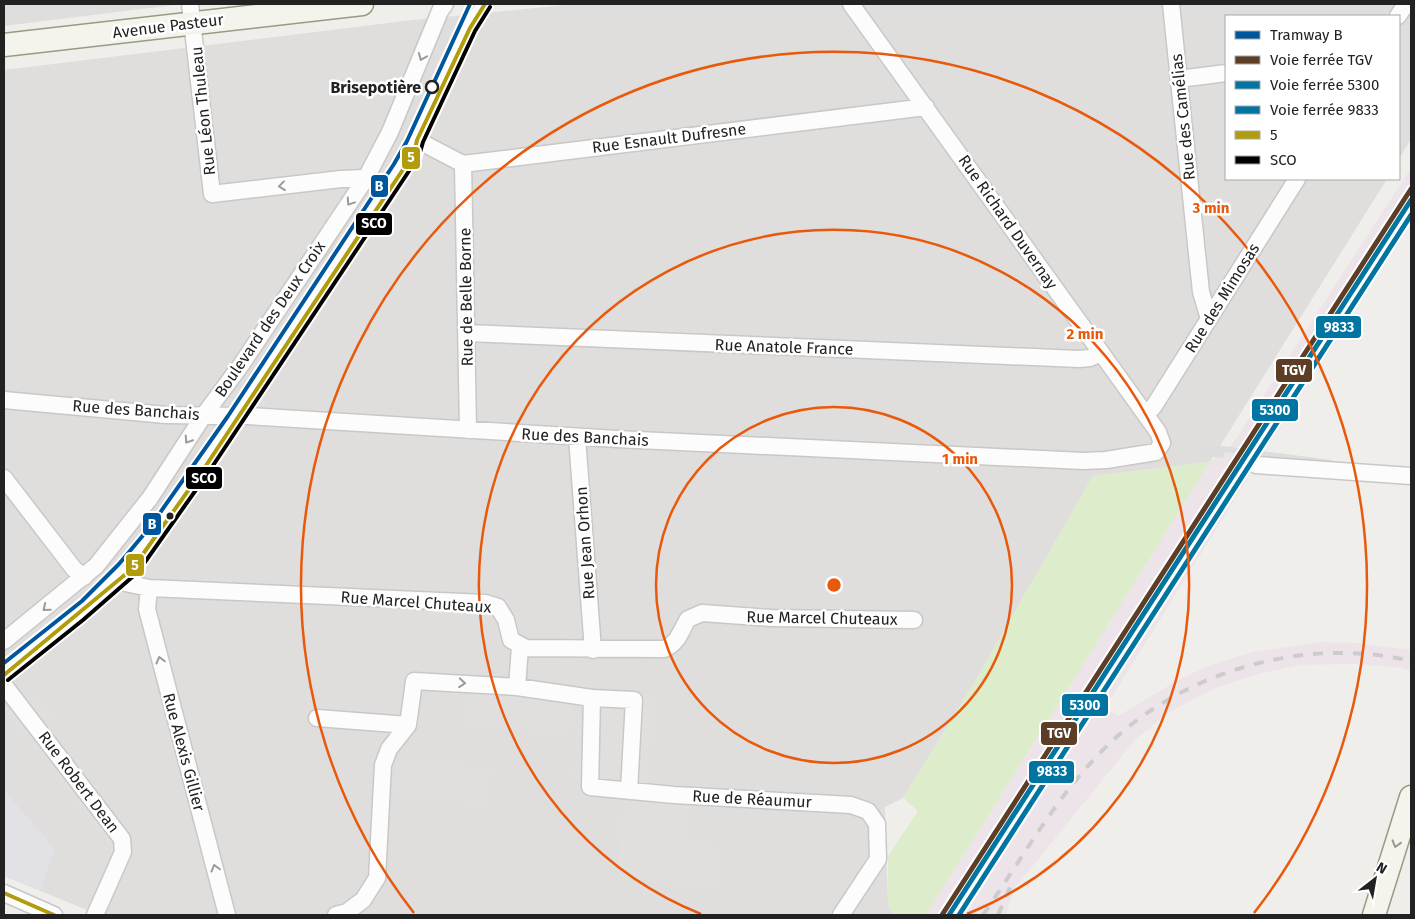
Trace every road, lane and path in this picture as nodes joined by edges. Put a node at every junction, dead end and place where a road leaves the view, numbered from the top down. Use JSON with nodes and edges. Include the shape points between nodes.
{"nodes":[{"id":1,"x":362,"y":4,"type":"edge"},
{"id":2,"x":445,"y":4,"type":"edge"},
{"id":3,"x":485,"y":4,"type":"edge"},
{"id":4,"x":852,"y":4,"type":"edge"},
{"id":5,"x":1171,"y":4,"type":"edge"},
{"id":6,"x":1406,"y":4,"type":"edge"},
{"id":7,"x":192,"y":14,"type":"edge"},
{"id":8,"x":1399,"y":15,"type":"edge"},
{"id":9,"x":4,"y":45,"type":"edge"},
{"id":10,"x":1225,"y":73,"type":"edge"},
{"id":11,"x":1179,"y":79,"type":"junction"},
{"id":12,"x":926,"y":107,"type":"junction"},
{"id":13,"x":417,"y":140,"type":"junction"},
{"id":14,"x":462,"y":164,"type":"junction"},
{"id":15,"x":366,"y":178,"type":"junction"},
{"id":16,"x":1296,"y":180,"type":"edge"},
{"id":17,"x":1209,"y":318,"type":"junction"},
{"id":18,"x":466,"y":333,"type":"junction"},
{"id":19,"x":1101,"y":353,"type":"junction"},
{"id":20,"x":4,"y":400,"type":"edge"},
{"id":21,"x":204,"y":415,"type":"junction"},
{"id":22,"x":1146,"y":415,"type":"junction"},
{"id":23,"x":240,"y":416,"type":"junction"},
{"id":24,"x":468,"y":430,"type":"junction"},
{"id":25,"x":577,"y":437,"type":"junction"},
{"id":26,"x":1162,"y":443,"type":"joint"},
{"id":27,"x":1256,"y":465,"type":"dead end"},
{"id":28,"x":1411,"y":476,"type":"edge"},
{"id":29,"x":4,"y":478,"type":"edge"},
{"id":30,"x":84,"y":577,"type":"junction"},
{"id":31,"x":116,"y":581,"type":"junction"},
{"id":32,"x":149,"y":588,"type":"junction"},
{"id":33,"x":914,"y":620,"type":"dead end"},
{"id":34,"x":4,"y":641,"type":"edge"},
{"id":35,"x":520,"y":647,"type":"junction"},
{"id":36,"x":593,"y":650,"type":"junction"},
{"id":37,"x":4,"y":675,"type":"edge"},
{"id":38,"x":4,"y":685,"type":"edge"},
{"id":39,"x":517,"y":688,"type":"junction"},
{"id":40,"x":592,"y":698,"type":"junction"},
{"id":41,"x":317,"y":718,"type":"dead end"},
{"id":42,"x":408,"y":725,"type":"junction"},
{"id":43,"x":629,"y":791,"type":"junction"},
{"id":44,"x":1411,"y":798,"type":"edge"},
{"id":45,"x":1411,"y":849,"type":"edge"},
{"id":46,"x":4,"y":893,"type":"edge"},
{"id":47,"x":54,"y":915,"type":"edge"},
{"id":48,"x":95,"y":915,"type":"edge"},
{"id":49,"x":227,"y":915,"type":"edge"},
{"id":50,"x":336,"y":915,"type":"edge"},
{"id":51,"x":841,"y":915,"type":"edge"},
{"id":52,"x":1374,"y":915,"type":"edge"},
{"id":53,"x":1390,"y":915,"type":"edge"}],
"edges":[{"from":1,"to":7,"type":"main road","name":"Avenue Pasteur"},
{"from":2,"to":15,"type":"street","name":"Boulevard des Deux Croix","one_way":true,"via":[[390,132]]},
{"from":3,"to":13,"type":"street","name":"Boulevard des Deux Croix","via":[[470,28]]},
{"from":4,"to":12,"type":"street","name":"Rue Richard Duvernay"},
{"from":5,"to":11,"type":"street","name":"Rue des Camélias"},
{"from":6,"to":8,"type":"street"},
{"from":7,"to":9,"type":"main road","name":"Avenue Pasteur"},
{"from":15,"to":7,"type":"street","name":"Rue Léon Thuleau","one_way":true,"via":[[212,194]]},
{"from":10,"to":11,"type":"street"},
{"from":11,"to":17,"type":"street","name":"Rue des Camélias","via":[[1201,292]]},
{"from":12,"to":14,"type":"street","name":"Rue Esnault Dufresne"},
{"from":12,"to":19,"type":"street","name":"Rue Richard Duvernay"},
{"from":13,"to":14,"type":"street"},
{"from":13,"to":23,"type":"street","name":"Boulevard des Deux Croix","via":[[414,153]]},
{"from":14,"to":18,"type":"street","name":"Rue de Belle Borne"},
{"from":15,"to":21,"type":"street","name":"Boulevard des Deux Croix","one_way":true},
{"from":16,"to":17,"type":"street","name":"Rue des Mimosas"},
{"from":17,"to":22,"type":"street","name":"Rue des Mimosas"},
{"from":18,"to":19,"type":"street","name":"Rue Anatole France","via":[[1079,359]]},
{"from":18,"to":24,"type":"street","name":"Rue de Belle Borne"},
{"from":19,"to":22,"type":"street","name":"Rue Richard Duvernay"},
{"from":20,"to":21,"type":"street","name":"Rue des Banchais","via":[[166,415]]},
{"from":21,"to":23,"type":"street","name":"Rue des Banchais"},
{"from":21,"to":30,"type":"street","name":"Boulevard des Deux Croix","one_way":true,"via":[[150,498],[102,560]]},
{"from":22,"to":26,"type":"street","name":"Rue Richard Duvernay"},
{"from":23,"to":24,"type":"street","name":"Rue des Banchais"},
{"from":23,"to":31,"type":"street","name":"Boulevard des Deux Croix","via":[[157,537],[133,568]]},
{"from":24,"to":25,"type":"street","name":"Rue des Banchais"},
{"from":25,"to":26,"type":"street","name":"Rue des Banchais","via":[[1083,461],[1151,454]]},
{"from":25,"to":36,"type":"street","name":"Rue Jean Orhon"},
{"from":27,"to":28,"type":"street"},
{"from":29,"to":30,"type":"street","via":[[74,569]]},
{"from":30,"to":34,"type":"street","name":"Boulevard des Deux Croix","one_way":true},
{"from":31,"to":32,"type":"street","name":"Rue Marcel Chuteaux"},
{"from":31,"to":37,"type":"street","name":"Boulevard des Deux Croix"},
{"from":32,"to":35,"type":"street","name":"Rue Marcel Chuteaux","via":[[485,604],[503,613],[510,638]]},
{"from":49,"to":32,"type":"street","name":"Rue Alexis Gillier","one_way":true,"via":[[147,609]]},
{"from":33,"to":36,"type":"street","name":"Rue Marcel Chuteaux","via":[[772,618],[697,613],[688,619],[672,645],[664,649]]},
{"from":35,"to":36,"type":"street","name":"Rue Marcel Chuteaux"},
{"from":35,"to":39,"type":"street"},
{"from":38,"to":48,"type":"street","name":"Rue Robert Dean","via":[[122,839],[123,852]]},
{"from":39,"to":40,"type":"street"},
{"from":42,"to":39,"type":"street","one_way":true,"via":[[414,681]]},
{"from":40,"to":43,"type":"street","name":"Rue de Réaumur","via":[[590,787]]},
{"from":40,"to":43,"type":"street","via":[[634,700]]},
{"from":41,"to":42,"type":"street"},
{"from":42,"to":50,"type":"street","via":[[389,749],[383,765],[377,878],[363,900],[347,912]]},
{"from":43,"to":51,"type":"street","name":"Rue de Réaumur","via":[[860,806],[873,816],[878,832],[878,859]]},
{"from":44,"to":52,"type":"main road","one_way":true},
{"from":45,"to":53,"type":"main road"},
{"from":46,"to":47,"type":"street"}]}
